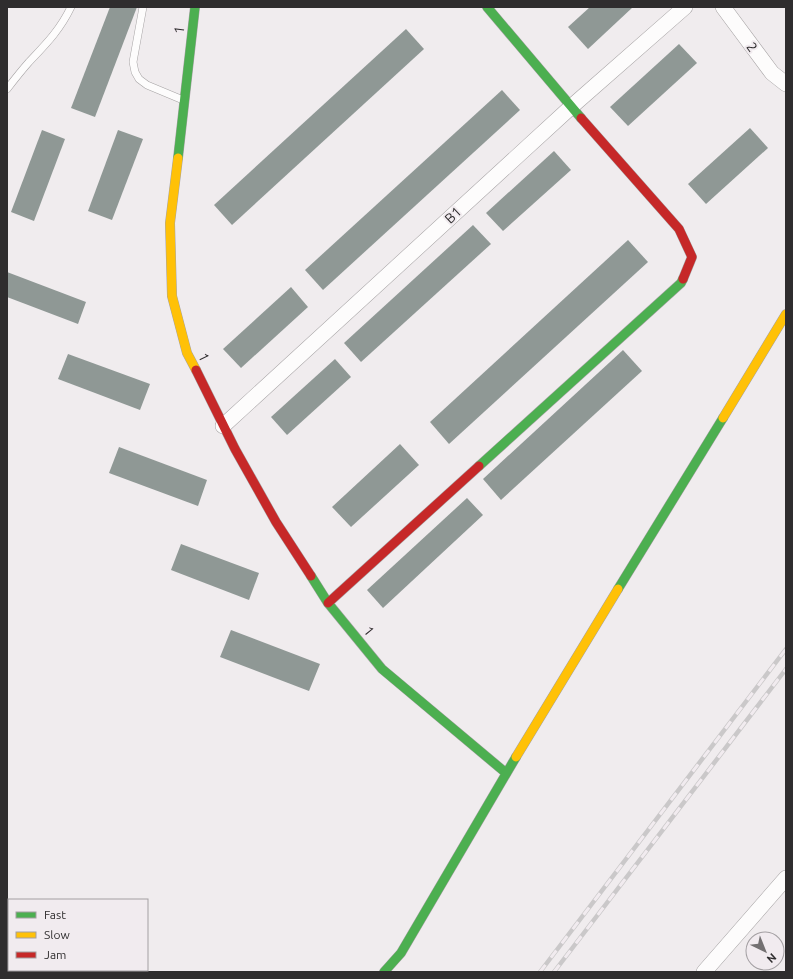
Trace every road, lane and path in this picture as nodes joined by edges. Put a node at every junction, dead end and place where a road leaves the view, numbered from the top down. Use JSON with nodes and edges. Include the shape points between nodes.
{"nodes":[{"id":1,"x":71,"y":7,"type":"edge"},
{"id":2,"x":143,"y":7,"type":"edge"},
{"id":3,"x":195,"y":7,"type":"edge"},
{"id":4,"x":487,"y":7,"type":"edge"},
{"id":5,"x":685,"y":7,"type":"edge"},
{"id":6,"x":723,"y":7,"type":"edge"},
{"id":7,"x":786,"y":84,"type":"edge"},
{"id":8,"x":7,"y":89,"type":"edge"},
{"id":9,"x":184,"y":101,"type":"junction"},
{"id":10,"x":571,"y":107,"type":"junction"},
{"id":11,"x":786,"y":314,"type":"edge"},
{"id":12,"x":223,"y":426,"type":"junction"},
{"id":13,"x":328,"y":603,"type":"junction"},
{"id":14,"x":506,"y":773,"type":"junction"},
{"id":15,"x":786,"y":878,"type":"edge"},
{"id":16,"x":384,"y":972,"type":"edge"},
{"id":17,"x":704,"y":972,"type":"edge"}],
"edges":[{"from":1,"to":8,"type":"lane","via":[[51,39]]},
{"from":2,"to":9,"type":"lane","via":[[133,62],[135,72],[147,85]]},
{"from":3,"to":9,"type":"street","name":"1"},
{"from":4,"to":10,"type":"street"},
{"from":5,"to":10,"type":"street","name":"B1"},
{"from":6,"to":7,"type":"street","name":"2","via":[[772,73]]},
{"from":9,"to":12,"type":"street","name":"1","via":[[170,223],[172,296],[187,353]]},
{"from":10,"to":12,"type":"street","name":"B1"},
{"from":10,"to":13,"type":"street","via":[[679,229],[692,256],[681,283]]},
{"from":11,"to":14,"type":"street"},
{"from":12,"to":13,"type":"street","name":"1","via":[[276,522]]},
{"from":13,"to":14,"type":"street","name":"1","via":[[382,669]]},
{"from":14,"to":16,"type":"street","via":[[401,953]]},
{"from":15,"to":17,"type":"street"}]}
